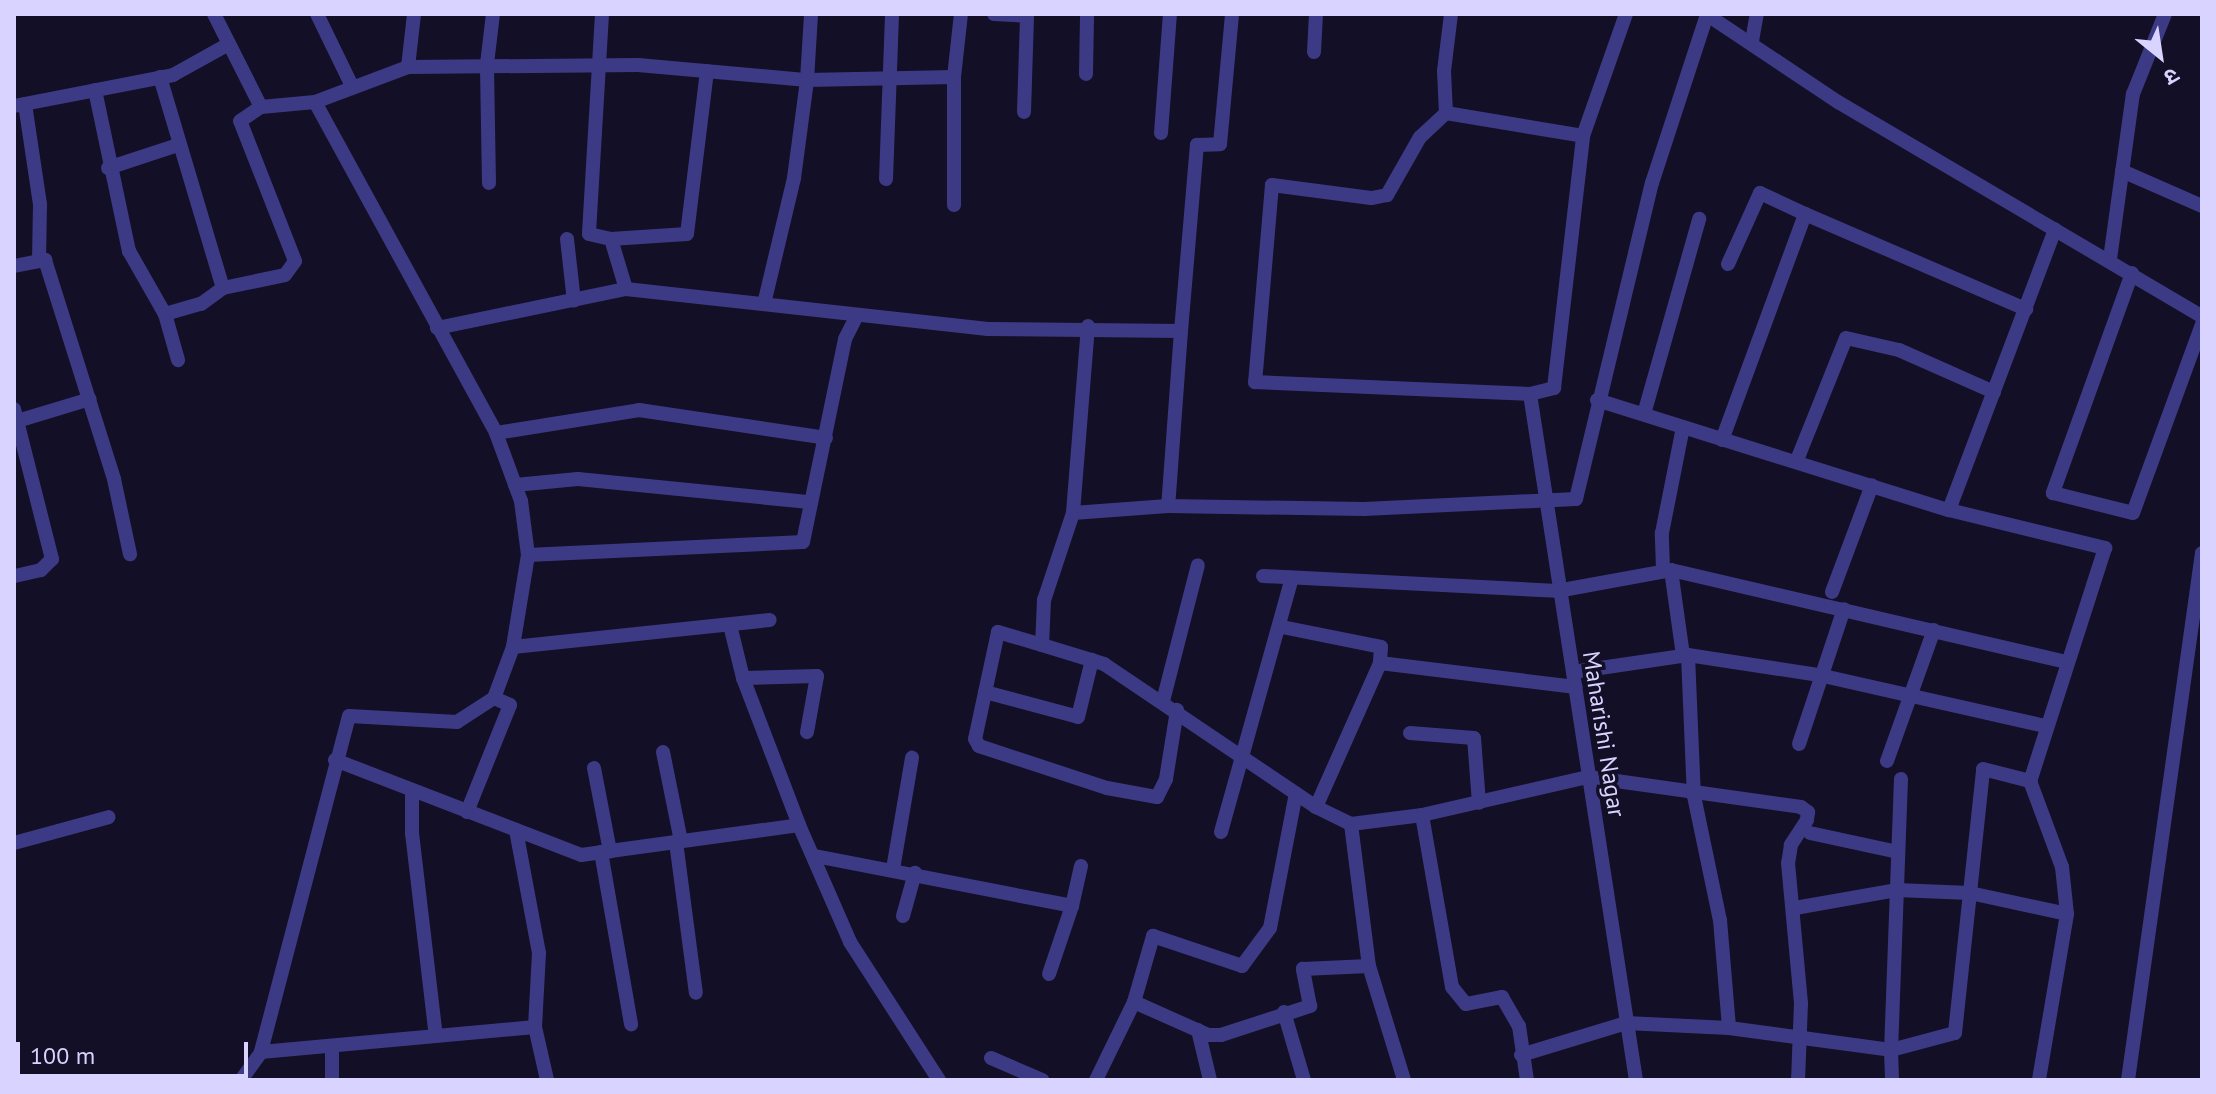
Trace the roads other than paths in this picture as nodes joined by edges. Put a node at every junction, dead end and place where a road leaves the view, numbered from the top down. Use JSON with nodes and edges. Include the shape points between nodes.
{"nodes":[{"id":1,"x":214,"y":14,"type":"edge"},
{"id":2,"x":317,"y":14,"type":"edge"},
{"id":3,"x":414,"y":14,"type":"edge"},
{"id":4,"x":493,"y":14,"type":"edge"},
{"id":5,"x":602,"y":14,"type":"edge"},
{"id":6,"x":811,"y":14,"type":"edge"},
{"id":7,"x":892,"y":14,"type":"edge"},
{"id":8,"x":961,"y":14,"type":"edge"},
{"id":9,"x":994,"y":14,"type":"edge"},
{"id":10,"x":1087,"y":14,"type":"edge"},
{"id":11,"x":1170,"y":14,"type":"edge"},
{"id":12,"x":1232,"y":14,"type":"edge"},
{"id":13,"x":1316,"y":14,"type":"edge"},
{"id":14,"x":1451,"y":14,"type":"edge"},
{"id":15,"x":1626,"y":14,"type":"edge"},
{"id":16,"x":1707,"y":14,"type":"edge"},
{"id":17,"x":1757,"y":14,"type":"edge"},
{"id":18,"x":2165,"y":14,"type":"edge"},
{"id":19,"x":1027,"y":15,"type":"edge"},
{"id":20,"x":1752,"y":41,"type":"junction"},
{"id":21,"x":229,"y":44,"type":"junction"},
{"id":22,"x":1314,"y":52,"type":"dead end"},
{"id":23,"x":487,"y":64,"type":"junction"},
{"id":24,"x":599,"y":65,"type":"junction"},
{"id":25,"x":408,"y":67,"type":"junction"},
{"id":26,"x":707,"y":71,"type":"junction"},
{"id":27,"x":1086,"y":74,"type":"dead end"},
{"id":28,"x":160,"y":77,"type":"junction"},
{"id":29,"x":887,"y":77,"type":"junction"},
{"id":30,"x":954,"y":77,"type":"junction"},
{"id":31,"x":807,"y":80,"type":"junction"},
{"id":32,"x":353,"y":88,"type":"junction"},
{"id":33,"x":95,"y":90,"type":"junction"},
{"id":34,"x":315,"y":102,"type":"junction"},
{"id":35,"x":20,"y":105,"type":"edge"},
{"id":36,"x":261,"y":107,"type":"junction"},
{"id":37,"x":1024,"y":112,"type":"dead end"},
{"id":38,"x":1446,"y":113,"type":"junction"},
{"id":39,"x":1161,"y":133,"type":"dead end"},
{"id":40,"x":1583,"y":136,"type":"junction"},
{"id":41,"x":178,"y":145,"type":"junction"},
{"id":42,"x":108,"y":168,"type":"junction"},
{"id":43,"x":2122,"y":171,"type":"junction"},
{"id":44,"x":886,"y":179,"type":"dead end"},
{"id":45,"x":489,"y":183,"type":"dead end"},
{"id":46,"x":954,"y":205,"type":"dead end"},
{"id":47,"x":2202,"y":206,"type":"edge"},
{"id":48,"x":1805,"y":214,"type":"junction"},
{"id":49,"x":1699,"y":219,"type":"dead end"},
{"id":50,"x":2055,"y":229,"type":"junction"},
{"id":51,"x":567,"y":239,"type":"dead end"},
{"id":52,"x":611,"y":239,"type":"junction"},
{"id":53,"x":2110,"y":259,"type":"junction"},
{"id":54,"x":39,"y":260,"type":"junction"},
{"id":55,"x":1728,"y":264,"type":"dead end"},
{"id":56,"x":14,"y":266,"type":"edge"},
{"id":57,"x":2132,"y":273,"type":"junction"},
{"id":58,"x":223,"y":288,"type":"junction"},
{"id":59,"x":626,"y":289,"type":"junction"},
{"id":60,"x":574,"y":301,"type":"junction"},
{"id":61,"x":764,"y":304,"type":"junction"},
{"id":62,"x":2026,"y":309,"type":"junction"},
{"id":63,"x":165,"y":314,"type":"junction"},
{"id":64,"x":857,"y":315,"type":"junction"},
{"id":65,"x":2202,"y":316,"type":"edge"},
{"id":66,"x":2202,"y":324,"type":"edge"},
{"id":67,"x":1088,"y":326,"type":"junction"},
{"id":68,"x":437,"y":328,"type":"junction"},
{"id":69,"x":1181,"y":331,"type":"junction"},
{"id":70,"x":178,"y":360,"type":"dead end"},
{"id":71,"x":1994,"y":392,"type":"junction"},
{"id":72,"x":1530,"y":394,"type":"junction"},
{"id":73,"x":90,"y":399,"type":"junction"},
{"id":74,"x":1597,"y":400,"type":"junction"},
{"id":75,"x":1644,"y":414,"type":"junction"},
{"id":76,"x":15,"y":417,"type":"edge"},
{"id":77,"x":1683,"y":427,"type":"junction"},
{"id":78,"x":496,"y":433,"type":"junction"},
{"id":79,"x":826,"y":438,"type":"junction"},
{"id":80,"x":1722,"y":440,"type":"junction"},
{"id":81,"x":1797,"y":460,"type":"junction"},
{"id":82,"x":515,"y":485,"type":"junction"},
{"id":83,"x":1872,"y":485,"type":"junction"},
{"id":84,"x":1545,"y":500,"type":"junction"},
{"id":85,"x":807,"y":502,"type":"junction"},
{"id":86,"x":1168,"y":506,"type":"junction"},
{"id":87,"x":1949,"y":510,"type":"junction"},
{"id":88,"x":1073,"y":513,"type":"junction"},
{"id":89,"x":2202,"y":553,"type":"edge"},
{"id":90,"x":130,"y":554,"type":"dead end"},
{"id":91,"x":528,"y":555,"type":"junction"},
{"id":92,"x":1198,"y":565,"type":"dead end"},
{"id":93,"x":1667,"y":570,"type":"junction"},
{"id":94,"x":14,"y":576,"type":"edge"},
{"id":95,"x":1263,"y":576,"type":"dead end"},
{"id":96,"x":1292,"y":578,"type":"junction"},
{"id":97,"x":1557,"y":591,"type":"junction"},
{"id":98,"x":1832,"y":592,"type":"dead end"},
{"id":99,"x":1844,"y":609,"type":"junction"},
{"id":100,"x":770,"y":620,"type":"dead end"},
{"id":101,"x":730,"y":625,"type":"junction"},
{"id":102,"x":1282,"y":627,"type":"junction"},
{"id":103,"x":1934,"y":630,"type":"junction"},
{"id":104,"x":1042,"y":645,"type":"junction"},
{"id":105,"x":513,"y":647,"type":"junction"},
{"id":106,"x":1686,"y":655,"type":"junction"},
{"id":107,"x":1092,"y":660,"type":"junction"},
{"id":108,"x":2067,"y":662,"type":"junction"},
{"id":109,"x":1380,"y":663,"type":"junction"},
{"id":110,"x":1819,"y":675,"type":"junction"},
{"id":111,"x":743,"y":678,"type":"junction"},
{"id":112,"x":1574,"y":679,"type":"junction"},
{"id":113,"x":985,"y":692,"type":"junction"},
{"id":114,"x":1909,"y":696,"type":"junction"},
{"id":115,"x":494,"y":698,"type":"junction"},
{"id":116,"x":1163,"y":701,"type":"junction"},
{"id":117,"x":1177,"y":710,"type":"junction"},
{"id":118,"x":2046,"y":726,"type":"junction"},
{"id":119,"x":807,"y":732,"type":"dead end"},
{"id":120,"x":1410,"y":733,"type":"dead end"},
{"id":121,"x":1799,"y":744,"type":"dead end"},
{"id":122,"x":663,"y":752,"type":"dead end"},
{"id":123,"x":1245,"y":756,"type":"junction"},
{"id":124,"x":912,"y":758,"type":"dead end"},
{"id":125,"x":335,"y":760,"type":"junction"},
{"id":126,"x":1887,"y":761,"type":"dead end"},
{"id":127,"x":594,"y":768,"type":"dead end"},
{"id":128,"x":1588,"y":777,"type":"junction"},
{"id":129,"x":1901,"y":779,"type":"dead end"},
{"id":130,"x":2030,"y":781,"type":"junction"},
{"id":131,"x":412,"y":791,"type":"junction"},
{"id":132,"x":1296,"y":793,"type":"junction"},
{"id":133,"x":1694,"y":796,"type":"junction"},
{"id":134,"x":1479,"y":803,"type":"junction"},
{"id":135,"x":1316,"y":807,"type":"junction"},
{"id":136,"x":467,"y":812,"type":"junction"},
{"id":137,"x":1422,"y":815,"type":"junction"},
{"id":138,"x":109,"y":817,"type":"dead end"},
{"id":139,"x":1351,"y":824,"type":"junction"},
{"id":140,"x":799,"y":825,"type":"junction"},
{"id":141,"x":516,"y":830,"type":"junction"},
{"id":142,"x":1221,"y":832,"type":"dead end"},
{"id":143,"x":1810,"y":833,"type":"dead end"},
{"id":144,"x":678,"y":842,"type":"junction"},
{"id":145,"x":14,"y":843,"type":"edge"},
{"id":146,"x":605,"y":851,"type":"junction"},
{"id":147,"x":1898,"y":852,"type":"junction"},
{"id":148,"x":815,"y":856,"type":"junction"},
{"id":149,"x":1081,"y":866,"type":"dead end"},
{"id":150,"x":893,"y":869,"type":"junction"},
{"id":151,"x":915,"y":873,"type":"junction"},
{"id":152,"x":1897,"y":890,"type":"junction"},
{"id":153,"x":1970,"y":893,"type":"junction"},
{"id":154,"x":1072,"y":906,"type":"junction"},
{"id":155,"x":1795,"y":908,"type":"junction"},
{"id":156,"x":2067,"y":914,"type":"junction"},
{"id":157,"x":903,"y":916,"type":"dead end"},
{"id":158,"x":1369,"y":966,"type":"junction"},
{"id":159,"x":1049,"y":974,"type":"dead end"},
{"id":160,"x":696,"y":993,"type":"dead end"},
{"id":161,"x":1134,"y":1002,"type":"junction"},
{"id":162,"x":1284,"y":1012,"type":"junction"},
{"id":163,"x":1626,"y":1023,"type":"junction"},
{"id":164,"x":631,"y":1024,"type":"dead end"},
{"id":165,"x":535,"y":1027,"type":"junction"},
{"id":166,"x":1729,"y":1028,"type":"junction"},
{"id":167,"x":1198,"y":1030,"type":"junction"},
{"id":168,"x":1800,"y":1033,"type":"junction"},
{"id":169,"x":436,"y":1036,"type":"junction"},
{"id":170,"x":332,"y":1046,"type":"junction"},
{"id":171,"x":1891,"y":1050,"type":"junction"},
{"id":172,"x":261,"y":1052,"type":"junction"},
{"id":173,"x":1521,"y":1055,"type":"junction"},
{"id":174,"x":991,"y":1058,"type":"dead end"},
{"id":175,"x":241,"y":1080,"type":"edge"},
{"id":176,"x":332,"y":1080,"type":"edge"},
{"id":177,"x":547,"y":1080,"type":"edge"},
{"id":178,"x":939,"y":1080,"type":"edge"},
{"id":179,"x":1042,"y":1080,"type":"edge"},
{"id":180,"x":1096,"y":1080,"type":"edge"},
{"id":181,"x":1210,"y":1080,"type":"edge"},
{"id":182,"x":1304,"y":1080,"type":"edge"},
{"id":183,"x":1404,"y":1080,"type":"edge"},
{"id":184,"x":1527,"y":1080,"type":"edge"},
{"id":185,"x":1636,"y":1080,"type":"edge"},
{"id":186,"x":1798,"y":1080,"type":"edge"},
{"id":187,"x":1892,"y":1080,"type":"edge"},
{"id":188,"x":2039,"y":1080,"type":"edge"},
{"id":189,"x":2128,"y":1080,"type":"edge"}],
"edges":[{"from":1,"to":21,"type":"street"},
{"from":2,"to":32,"type":"street"},
{"from":3,"to":25,"type":"street"},
{"from":4,"to":23,"type":"street"},
{"from":5,"to":24,"type":"street"},
{"from":6,"to":31,"type":"street"},
{"from":7,"to":29,"type":"street"},
{"from":8,"to":30,"type":"street"},
{"from":9,"to":19,"type":"street"},
{"from":10,"to":27,"type":"street"},
{"from":11,"to":39,"type":"street"},
{"from":12,"to":69,"type":"street","via":[[1220,144],[1197,145]]},
{"from":13,"to":22,"type":"street"},
{"from":14,"to":38,"type":"street","via":[[1444,71]]},
{"from":15,"to":40,"type":"street"},
{"from":16,"to":20,"type":"street"},
{"from":16,"to":74,"type":"street","via":[[1652,183],[1608,378]]},
{"from":17,"to":20,"type":"street"},
{"from":18,"to":43,"type":"street","via":[[2133,94]]},
{"from":19,"to":37,"type":"street"},
{"from":20,"to":50,"type":"street","via":[[1838,102]]},
{"from":21,"to":28,"type":"street"},
{"from":21,"to":36,"type":"street"},
{"from":23,"to":24,"type":"street"},
{"from":23,"to":25,"type":"street"},
{"from":23,"to":45,"type":"street"},
{"from":24,"to":26,"type":"street"},
{"from":24,"to":52,"type":"street","via":[[589,234]]},
{"from":25,"to":32,"type":"street"},
{"from":26,"to":31,"type":"street"},
{"from":26,"to":52,"type":"street","via":[[687,234]]},
{"from":28,"to":33,"type":"street"},
{"from":28,"to":41,"type":"street"},
{"from":29,"to":30,"type":"street"},
{"from":29,"to":31,"type":"street"},
{"from":29,"to":44,"type":"street"},
{"from":30,"to":46,"type":"street"},
{"from":31,"to":61,"type":"street","via":[[794,178]]},
{"from":32,"to":34,"type":"street"},
{"from":33,"to":35,"type":"street"},
{"from":33,"to":42,"type":"street"},
{"from":34,"to":36,"type":"street"},
{"from":34,"to":68,"type":"street"},
{"from":35,"to":54,"type":"street","via":[[40,204]]},
{"from":36,"to":58,"type":"street","via":[[240,121],[295,261],[285,275]]},
{"from":38,"to":40,"type":"street"},
{"from":38,"to":72,"type":"street","via":[[1420,137],[1387,195],[1371,198],[1272,185],[1255,382]]},
{"from":40,"to":72,"type":"street","via":[[1554,388]]},
{"from":41,"to":42,"type":"street"},
{"from":41,"to":58,"type":"street"},
{"from":42,"to":63,"type":"street","via":[[129,251]]},
{"from":43,"to":47,"type":"street"},
{"from":43,"to":53,"type":"street"},
{"from":48,"to":55,"type":"street","via":[[1760,193]]},
{"from":48,"to":62,"type":"street"},
{"from":48,"to":80,"type":"street"},
{"from":49,"to":75,"type":"street"},
{"from":50,"to":53,"type":"street"},
{"from":50,"to":62,"type":"street"},
{"from":51,"to":60,"type":"street"},
{"from":52,"to":59,"type":"street"},
{"from":53,"to":57,"type":"street"},
{"from":54,"to":56,"type":"street"},
{"from":54,"to":73,"type":"street","via":[[45,260]]},
{"from":57,"to":65,"type":"street"},
{"from":57,"to":66,"type":"street","via":[[2053,493],[2133,513]]},
{"from":58,"to":63,"type":"street","via":[[201,304]]},
{"from":59,"to":60,"type":"street"},
{"from":59,"to":61,"type":"street"},
{"from":60,"to":68,"type":"street"},
{"from":61,"to":64,"type":"street"},
{"from":62,"to":71,"type":"street"},
{"from":63,"to":70,"type":"street"},
{"from":64,"to":67,"type":"street","via":[[988,329]]},
{"from":64,"to":79,"type":"street","via":[[845,339]]},
{"from":67,"to":69,"type":"street"},
{"from":67,"to":88,"type":"street"},
{"from":68,"to":78,"type":"street"},
{"from":69,"to":86,"type":"street"},
{"from":71,"to":81,"type":"street","via":[[1899,350],[1846,338]]},
{"from":71,"to":87,"type":"street"},
{"from":72,"to":84,"type":"street","name":"Maharishi Nagar"},
{"from":73,"to":76,"type":"street"},
{"from":73,"to":90,"type":"street"},
{"from":74,"to":75,"type":"street"},
{"from":74,"to":84,"type":"street","via":[[1576,499]]},
{"from":75,"to":77,"type":"street"},
{"from":76,"to":94,"type":"street","via":[[52,559],[41,570]]},
{"from":77,"to":80,"type":"street"},
{"from":77,"to":93,"type":"street","via":[[1662,533]]},
{"from":78,"to":79,"type":"street","via":[[639,410]]},
{"from":78,"to":82,"type":"street"},
{"from":79,"to":85,"type":"street","via":[[822,467]]},
{"from":80,"to":81,"type":"street"},
{"from":81,"to":83,"type":"street"},
{"from":82,"to":85,"type":"street","via":[[578,479]]},
{"from":82,"to":91,"type":"street"},
{"from":83,"to":87,"type":"street"},
{"from":83,"to":98,"type":"street"},
{"from":84,"to":86,"type":"street","via":[[1364,509]]},
{"from":84,"to":97,"type":"street","name":"Maharishi Nagar"},
{"from":85,"to":91,"type":"street","via":[[803,542],[791,546]]},
{"from":86,"to":88,"type":"street"},
{"from":87,"to":108,"type":"street","via":[[2105,548]]},
{"from":88,"to":104,"type":"street","via":[[1044,600]]},
{"from":89,"to":189,"type":"street"},
{"from":91,"to":105,"type":"street"},
{"from":92,"to":116,"type":"street"},
{"from":93,"to":97,"type":"street"},
{"from":93,"to":99,"type":"street"},
{"from":93,"to":106,"type":"street"},
{"from":95,"to":96,"type":"street"},
{"from":96,"to":97,"type":"street"},
{"from":96,"to":102,"type":"street"},
{"from":97,"to":112,"type":"street","name":"Maharishi Nagar"},
{"from":99,"to":103,"type":"street"},
{"from":99,"to":110,"type":"street"},
{"from":100,"to":101,"type":"street"},
{"from":101,"to":105,"type":"street"},
{"from":101,"to":111,"type":"street"},
{"from":102,"to":109,"type":"street","via":[[1381,647]]},
{"from":102,"to":123,"type":"street","via":[[1273,640]]},
{"from":103,"to":108,"type":"street"},
{"from":103,"to":114,"type":"street"},
{"from":104,"to":107,"type":"street"},
{"from":104,"to":113,"type":"street","via":[[998,632]]},
{"from":105,"to":115,"type":"street"},
{"from":106,"to":110,"type":"street"},
{"from":106,"to":112,"type":"street"},
{"from":106,"to":133,"type":"street"},
{"from":107,"to":113,"type":"street","via":[[1078,717]]},
{"from":107,"to":116,"type":"street"},
{"from":108,"to":118,"type":"street"},
{"from":109,"to":112,"type":"street"},
{"from":109,"to":135,"type":"street"},
{"from":110,"to":114,"type":"street"},
{"from":110,"to":121,"type":"street"},
{"from":111,"to":119,"type":"street","via":[[817,676]]},
{"from":111,"to":140,"type":"street"},
{"from":112,"to":128,"type":"street","name":"Maharishi Nagar"},
{"from":113,"to":117,"type":"street","via":[[975,739],[979,746],[1064,776],[1157,797],[1166,779]]},
{"from":114,"to":118,"type":"street"},
{"from":114,"to":126,"type":"street"},
{"from":115,"to":125,"type":"street","via":[[457,722],[349,716]]},
{"from":115,"to":136,"type":"street","via":[[510,705]]},
{"from":116,"to":117,"type":"street"},
{"from":117,"to":123,"type":"street"},
{"from":118,"to":130,"type":"street"},
{"from":120,"to":134,"type":"street","via":[[1474,738]]},
{"from":122,"to":144,"type":"street"},
{"from":123,"to":132,"type":"street"},
{"from":123,"to":142,"type":"street","via":[[1223,811]]},
{"from":124,"to":150,"type":"street"},
{"from":125,"to":131,"type":"street"},
{"from":125,"to":172,"type":"street"},
{"from":127,"to":146,"type":"street"},
{"from":128,"to":133,"type":"street"},
{"from":128,"to":134,"type":"street"},
{"from":128,"to":163,"type":"street","name":"Maharishi Nagar"},
{"from":129,"to":147,"type":"street"},
{"from":130,"to":153,"type":"street","via":[[1983,769]]},
{"from":130,"to":156,"type":"street","via":[[2062,867]]},
{"from":131,"to":136,"type":"street"},
{"from":131,"to":169,"type":"street","via":[[412,833]]},
{"from":132,"to":135,"type":"street"},
{"from":132,"to":161,"type":"street","via":[[1270,928],[1242,966],[1153,936]]},
{"from":133,"to":155,"type":"street","via":[[1808,812],[1788,863]]},
{"from":133,"to":166,"type":"street","via":[[1720,920]]},
{"from":134,"to":137,"type":"street"},
{"from":135,"to":139,"type":"street"},
{"from":136,"to":141,"type":"street"},
{"from":137,"to":139,"type":"street"},
{"from":137,"to":173,"type":"street","via":[[1452,987],[1466,1004],[1502,997],[1519,1026]]},
{"from":138,"to":145,"type":"street"},
{"from":139,"to":158,"type":"street"},
{"from":140,"to":144,"type":"street"},
{"from":140,"to":148,"type":"street"},
{"from":141,"to":146,"type":"street","via":[[581,855]]},
{"from":141,"to":165,"type":"street","via":[[539,953]]},
{"from":143,"to":147,"type":"street"},
{"from":144,"to":146,"type":"street"},
{"from":144,"to":160,"type":"street"},
{"from":146,"to":164,"type":"street"},
{"from":147,"to":152,"type":"street"},
{"from":148,"to":150,"type":"street"},
{"from":148,"to":178,"type":"street","via":[[850,942]]},
{"from":149,"to":154,"type":"street"},
{"from":150,"to":151,"type":"street"},
{"from":151,"to":154,"type":"street"},
{"from":151,"to":157,"type":"street"},
{"from":152,"to":153,"type":"street"},
{"from":152,"to":155,"type":"street"},
{"from":152,"to":171,"type":"street"},
{"from":153,"to":156,"type":"street"},
{"from":153,"to":171,"type":"street","via":[[1955,1033]]},
{"from":154,"to":159,"type":"street"},
{"from":155,"to":168,"type":"street"},
{"from":156,"to":188,"type":"street"},
{"from":158,"to":162,"type":"street","via":[[1303,969],[1310,1006]]},
{"from":158,"to":183,"type":"street"},
{"from":161,"to":167,"type":"street"},
{"from":161,"to":180,"type":"street"},
{"from":162,"to":167,"type":"street","via":[[1221,1035]]},
{"from":162,"to":182,"type":"street"},
{"from":163,"to":166,"type":"street"},
{"from":163,"to":173,"type":"street"},
{"from":163,"to":185,"type":"street","name":"Maharishi Nagar"},
{"from":165,"to":169,"type":"street"},
{"from":165,"to":177,"type":"street"},
{"from":166,"to":168,"type":"street"},
{"from":167,"to":181,"type":"street"},
{"from":168,"to":171,"type":"street"},
{"from":168,"to":186,"type":"street"},
{"from":169,"to":170,"type":"street"},
{"from":170,"to":172,"type":"street"},
{"from":170,"to":176,"type":"street"},
{"from":171,"to":187,"type":"street"},
{"from":172,"to":175,"type":"street"},
{"from":173,"to":184,"type":"street"},
{"from":174,"to":179,"type":"street"}]}
